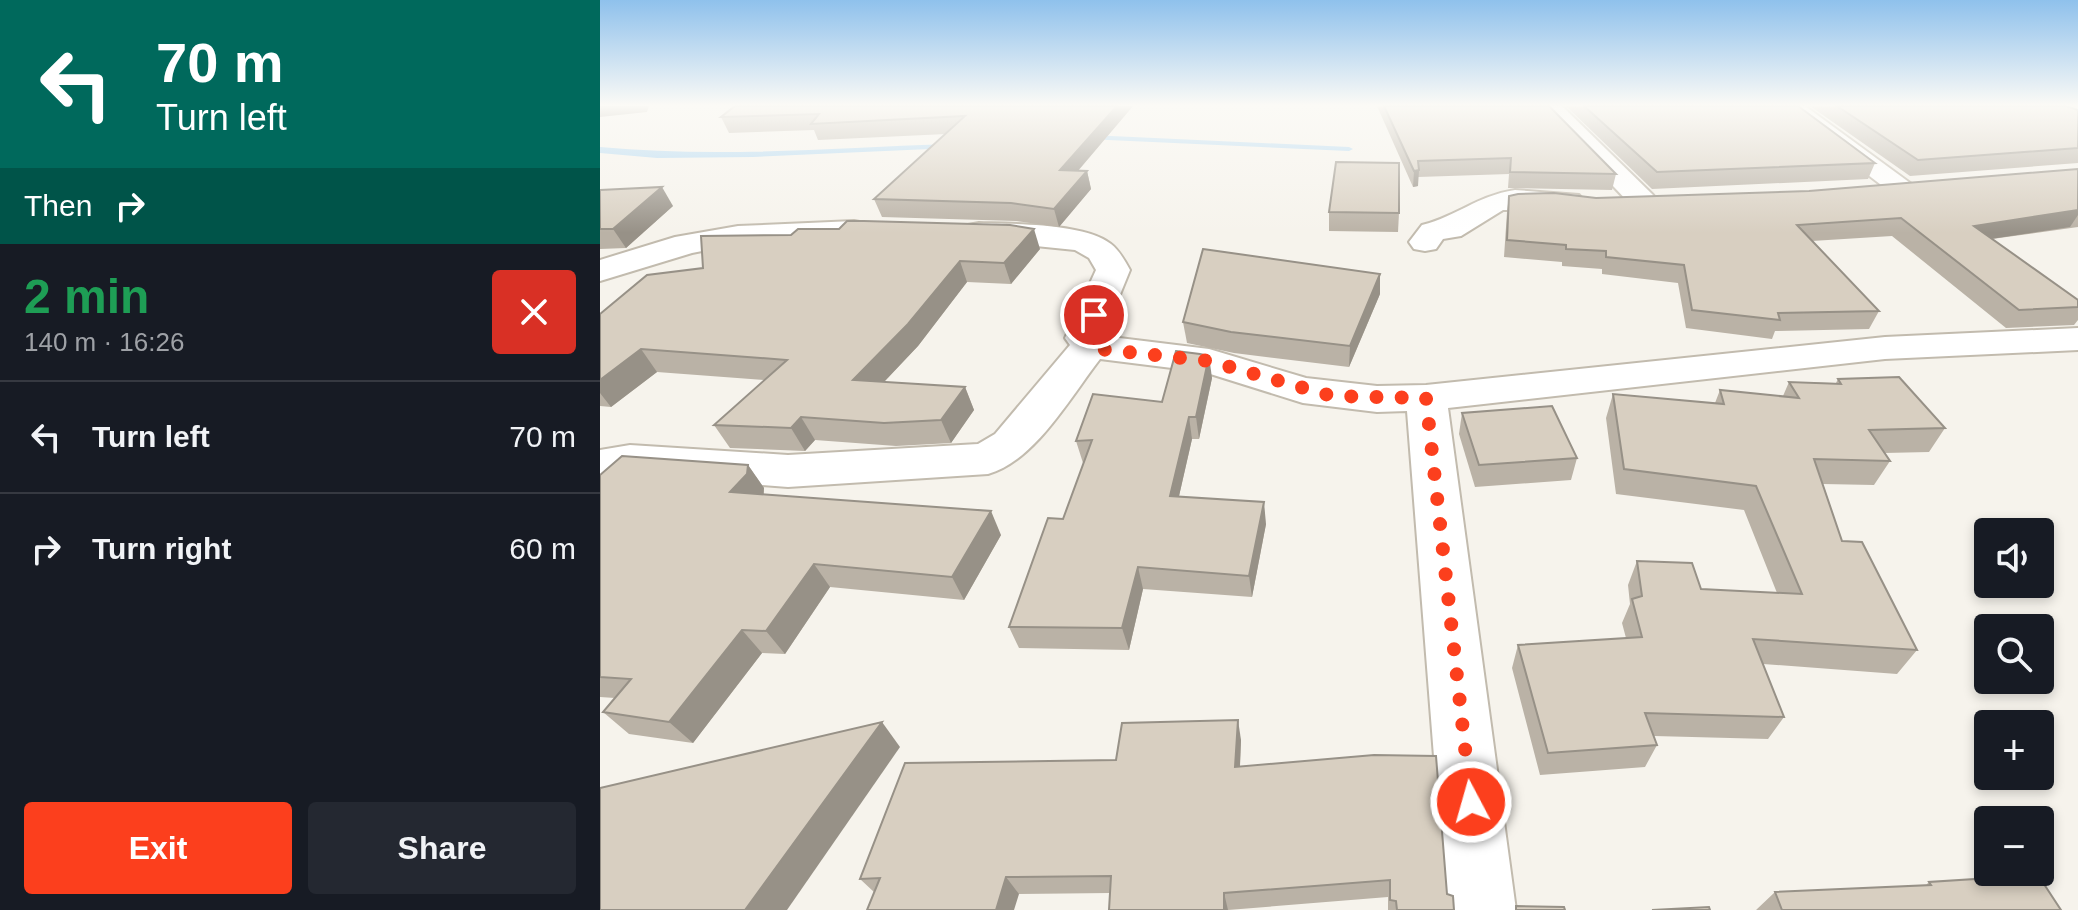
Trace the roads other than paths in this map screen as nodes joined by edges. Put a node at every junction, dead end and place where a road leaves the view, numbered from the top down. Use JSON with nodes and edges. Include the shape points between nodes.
{"nodes":[{"id":1,"x":1591,"y":148,"type":"edge"},
{"id":2,"x":1849,"y":148,"type":"edge"},
{"id":3,"x":1932,"y":186,"type":"edge"},
{"id":4,"x":1903,"y":188,"type":"junction"},
{"id":5,"x":1860,"y":191,"type":"edge"},
{"id":6,"x":1675,"y":200,"type":"edge"},
{"id":7,"x":1643,"y":201,"type":"junction"},
{"id":8,"x":888,"y":230,"type":"edge"},
{"id":9,"x":952,"y":231,"type":"edge"},
{"id":10,"x":1425,"y":242,"type":"dead end"},
{"id":11,"x":600,"y":271,"type":"edge"},
{"id":12,"x":2078,"y":339,"type":"edge"},
{"id":13,"x":1090,"y":346,"type":"junction"},
{"id":14,"x":1426,"y":398,"type":"junction"},
{"id":15,"x":601,"y":462,"type":"edge"},
{"id":16,"x":1481,"y":910,"type":"edge"}],
"edges":[{"from":1,"to":7,"type":"street"},
{"from":2,"to":4,"type":"street"},
{"from":3,"to":4,"type":"street"},
{"from":4,"to":5,"type":"street"},
{"from":6,"to":7,"type":"street"},
{"from":7,"to":10,"type":"street","via":[[1495,202],[1450,229],[1433,232]]},
{"from":8,"to":11,"type":"street","via":[[738,235],[686,244]]},
{"from":9,"to":13,"type":"street","via":[[1016,233],[1092,245],[1106,255],[1113,270],[1084,338]]},
{"from":12,"to":14,"type":"street","via":[[1885,348]]},
{"from":13,"to":14,"type":"street","via":[[1209,361],[1332,396]]},
{"from":13,"to":15,"type":"street","via":[[1010,444],[988,459],[788,471]]},
{"from":14,"to":16,"type":"street"}]}
